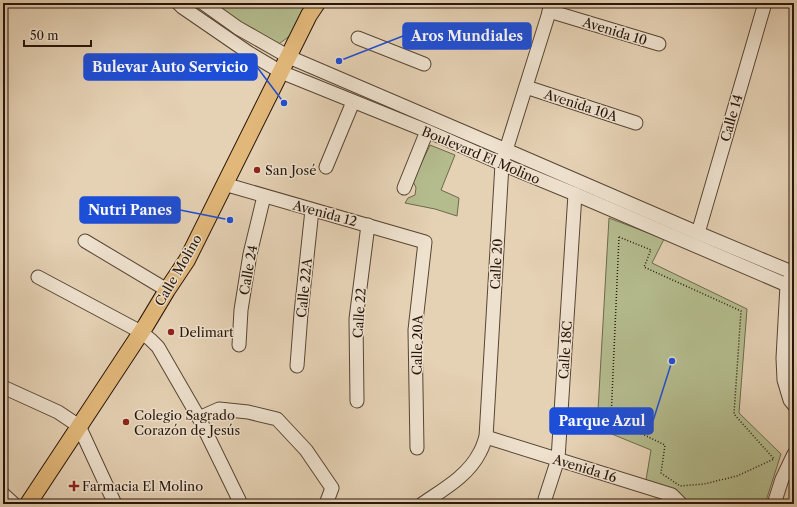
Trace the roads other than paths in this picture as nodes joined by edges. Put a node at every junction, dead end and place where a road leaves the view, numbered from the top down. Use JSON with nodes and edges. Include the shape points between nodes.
{"nodes":[{"id":1,"x":178,"y":3,"type":"edge"},
{"id":2,"x":203,"y":3,"type":"edge"},
{"id":3,"x":317,"y":3,"type":"edge"},
{"id":4,"x":765,"y":3,"type":"edge"},
{"id":5,"x":551,"y":7,"type":"edge"},
{"id":6,"x":358,"y":38,"type":"dead end"},
{"id":7,"x":257,"y":39,"type":"junction"},
{"id":8,"x":659,"y":44,"type":"dead end"},
{"id":9,"x":249,"y":53,"type":"junction"},
{"id":10,"x":289,"y":57,"type":"junction"},
{"id":11,"x":424,"y":64,"type":"dead end"},
{"id":12,"x":281,"y":72,"type":"junction"},
{"id":13,"x":526,"y":87,"type":"junction"},
{"id":14,"x":353,"y":102,"type":"junction"},
{"id":15,"x":636,"y":123,"type":"dead end"},
{"id":16,"x":427,"y":131,"type":"junction"},
{"id":17,"x":506,"y":150,"type":"junction"},
{"id":18,"x":502,"y":164,"type":"junction"},
{"id":19,"x":326,"y":167,"type":"dead end"},
{"id":20,"x":224,"y":184,"type":"junction"},
{"id":21,"x":404,"y":188,"type":"dead end"},
{"id":22,"x":575,"y":194,"type":"junction"},
{"id":23,"x":264,"y":196,"type":"junction"},
{"id":24,"x":312,"y":210,"type":"junction"},
{"id":25,"x":368,"y":225,"type":"junction"},
{"id":26,"x":698,"y":233,"type":"junction"},
{"id":27,"x":85,"y":241,"type":"dead end"},
{"id":28,"x":425,"y":242,"type":"joint"},
{"id":29,"x":793,"y":273,"type":"edge"},
{"id":30,"x":38,"y":277,"type":"dead end"},
{"id":31,"x":790,"y":287,"type":"edge"},
{"id":32,"x":167,"y":290,"type":"junction"},
{"id":33,"x":141,"y":332,"type":"junction"},
{"id":34,"x":239,"y":345,"type":"dead end"},
{"id":35,"x":297,"y":366,"type":"dead end"},
{"id":36,"x":3,"y":387,"type":"edge"},
{"id":37,"x":356,"y":401,"type":"dead end"},
{"id":38,"x":794,"y":405,"type":"edge"},
{"id":39,"x":199,"y":418,"type":"junction"},
{"id":40,"x":79,"y":426,"type":"junction"},
{"id":41,"x":486,"y":437,"type":"junction"},
{"id":42,"x":417,"y":448,"type":"dead end"},
{"id":43,"x":794,"y":454,"type":"edge"},
{"id":44,"x":558,"y":459,"type":"junction"},
{"id":45,"x":3,"y":494,"type":"edge"},
{"id":46,"x":14,"y":504,"type":"edge"},
{"id":47,"x":28,"y":504,"type":"edge"},
{"id":48,"x":115,"y":504,"type":"edge"},
{"id":49,"x":241,"y":504,"type":"edge"},
{"id":50,"x":326,"y":504,"type":"edge"},
{"id":51,"x":422,"y":504,"type":"edge"},
{"id":52,"x":546,"y":504,"type":"edge"},
{"id":53,"x":681,"y":504,"type":"edge"},
{"id":54,"x":774,"y":504,"type":"edge"}],
"edges":[{"from":1,"to":9,"type":"street","name":"Boulevard El Molino"},
{"from":2,"to":7,"type":"street","name":"Boulevard El Molino"},
{"from":3,"to":10,"type":"main road","name":"Calle Molino"},
{"from":4,"to":26,"type":"street","name":"Calle 14"},
{"from":5,"to":8,"type":"street","name":"Avenida 10"},
{"from":5,"to":13,"type":"street","name":"Calle 20"},
{"from":6,"to":11,"type":"street"},
{"from":7,"to":9,"type":"street"},
{"from":7,"to":10,"type":"street","name":"Boulevard El Molino"},
{"from":9,"to":12,"type":"street","name":"Boulevard El Molino"},
{"from":10,"to":12,"type":"main road","name":"Calle Molino"},
{"from":10,"to":17,"type":"street","name":"Boulevard El Molino"},
{"from":12,"to":14,"type":"street","name":"Boulevard El Molino"},
{"from":12,"to":20,"type":"main road","name":"Calle Molino"},
{"from":13,"to":15,"type":"street","name":"Avenida 10A"},
{"from":13,"to":17,"type":"street","name":"Calle 20"},
{"from":14,"to":16,"type":"street","name":"Boulevard El Molino"},
{"from":14,"to":19,"type":"street"},
{"from":16,"to":18,"type":"street","name":"Boulevard El Molino"},
{"from":16,"to":21,"type":"street"},
{"from":17,"to":18,"type":"street","name":"Calle 20"},
{"from":17,"to":26,"type":"street","name":"Boulevard El Molino"},
{"from":18,"to":22,"type":"street","name":"Boulevard El Molino"},
{"from":18,"to":41,"type":"street","name":"Calle 20"},
{"from":20,"to":23,"type":"street","name":"Avenida 12"},
{"from":20,"to":32,"type":"main road","name":"Calle Molino","via":[[187,260]]},
{"from":22,"to":31,"type":"street","name":"Boulevard El Molino"},
{"from":22,"to":44,"type":"street","name":"Calle 18C"},
{"from":23,"to":24,"type":"street","name":"Avenida 12"},
{"from":23,"to":34,"type":"street","name":"Calle 24","via":[[250,254],[241,310]]},
{"from":24,"to":25,"type":"street","name":"Avenida 12"},
{"from":24,"to":35,"type":"street","name":"Calle 22A"},
{"from":25,"to":28,"type":"street","name":"Avenida 12"},
{"from":25,"to":37,"type":"street","name":"Calle 22","via":[[356,319]]},
{"from":26,"to":29,"type":"street","name":"Boulevard El Molino"},
{"from":27,"to":32,"type":"street"},
{"from":28,"to":42,"type":"street","name":"Calle 20A","via":[[415,330]]},
{"from":29,"to":31,"type":"street"},
{"from":30,"to":33,"type":"street"},
{"from":31,"to":38,"type":"street","via":[[783,358],[784,380]]},
{"from":32,"to":33,"type":"main road","name":"Calle Molino"},
{"from":33,"to":39,"type":"street","via":[[158,347]]},
{"from":33,"to":40,"type":"main road","name":"Calle Molino"},
{"from":36,"to":40,"type":"street","via":[[58,412]]},
{"from":39,"to":49,"type":"street"},
{"from":39,"to":50,"type":"street","via":[[219,409],[248,412],[277,420],[306,450],[332,488]]},
{"from":40,"to":47,"type":"main road","name":"Calle Molino"},
{"from":40,"to":48,"type":"street"},
{"from":41,"to":44,"type":"street","name":"Avenida 16"},
{"from":41,"to":51,"type":"street","name":"Calle 20","via":[[481,451],[464,474]]},
{"from":43,"to":54,"type":"street"},
{"from":44,"to":52,"type":"street","name":"Calle 18C","via":[[545,499]]},
{"from":44,"to":53,"type":"street","name":"Avenida 16","via":[[672,495]]},
{"from":45,"to":46,"type":"street"}]}
